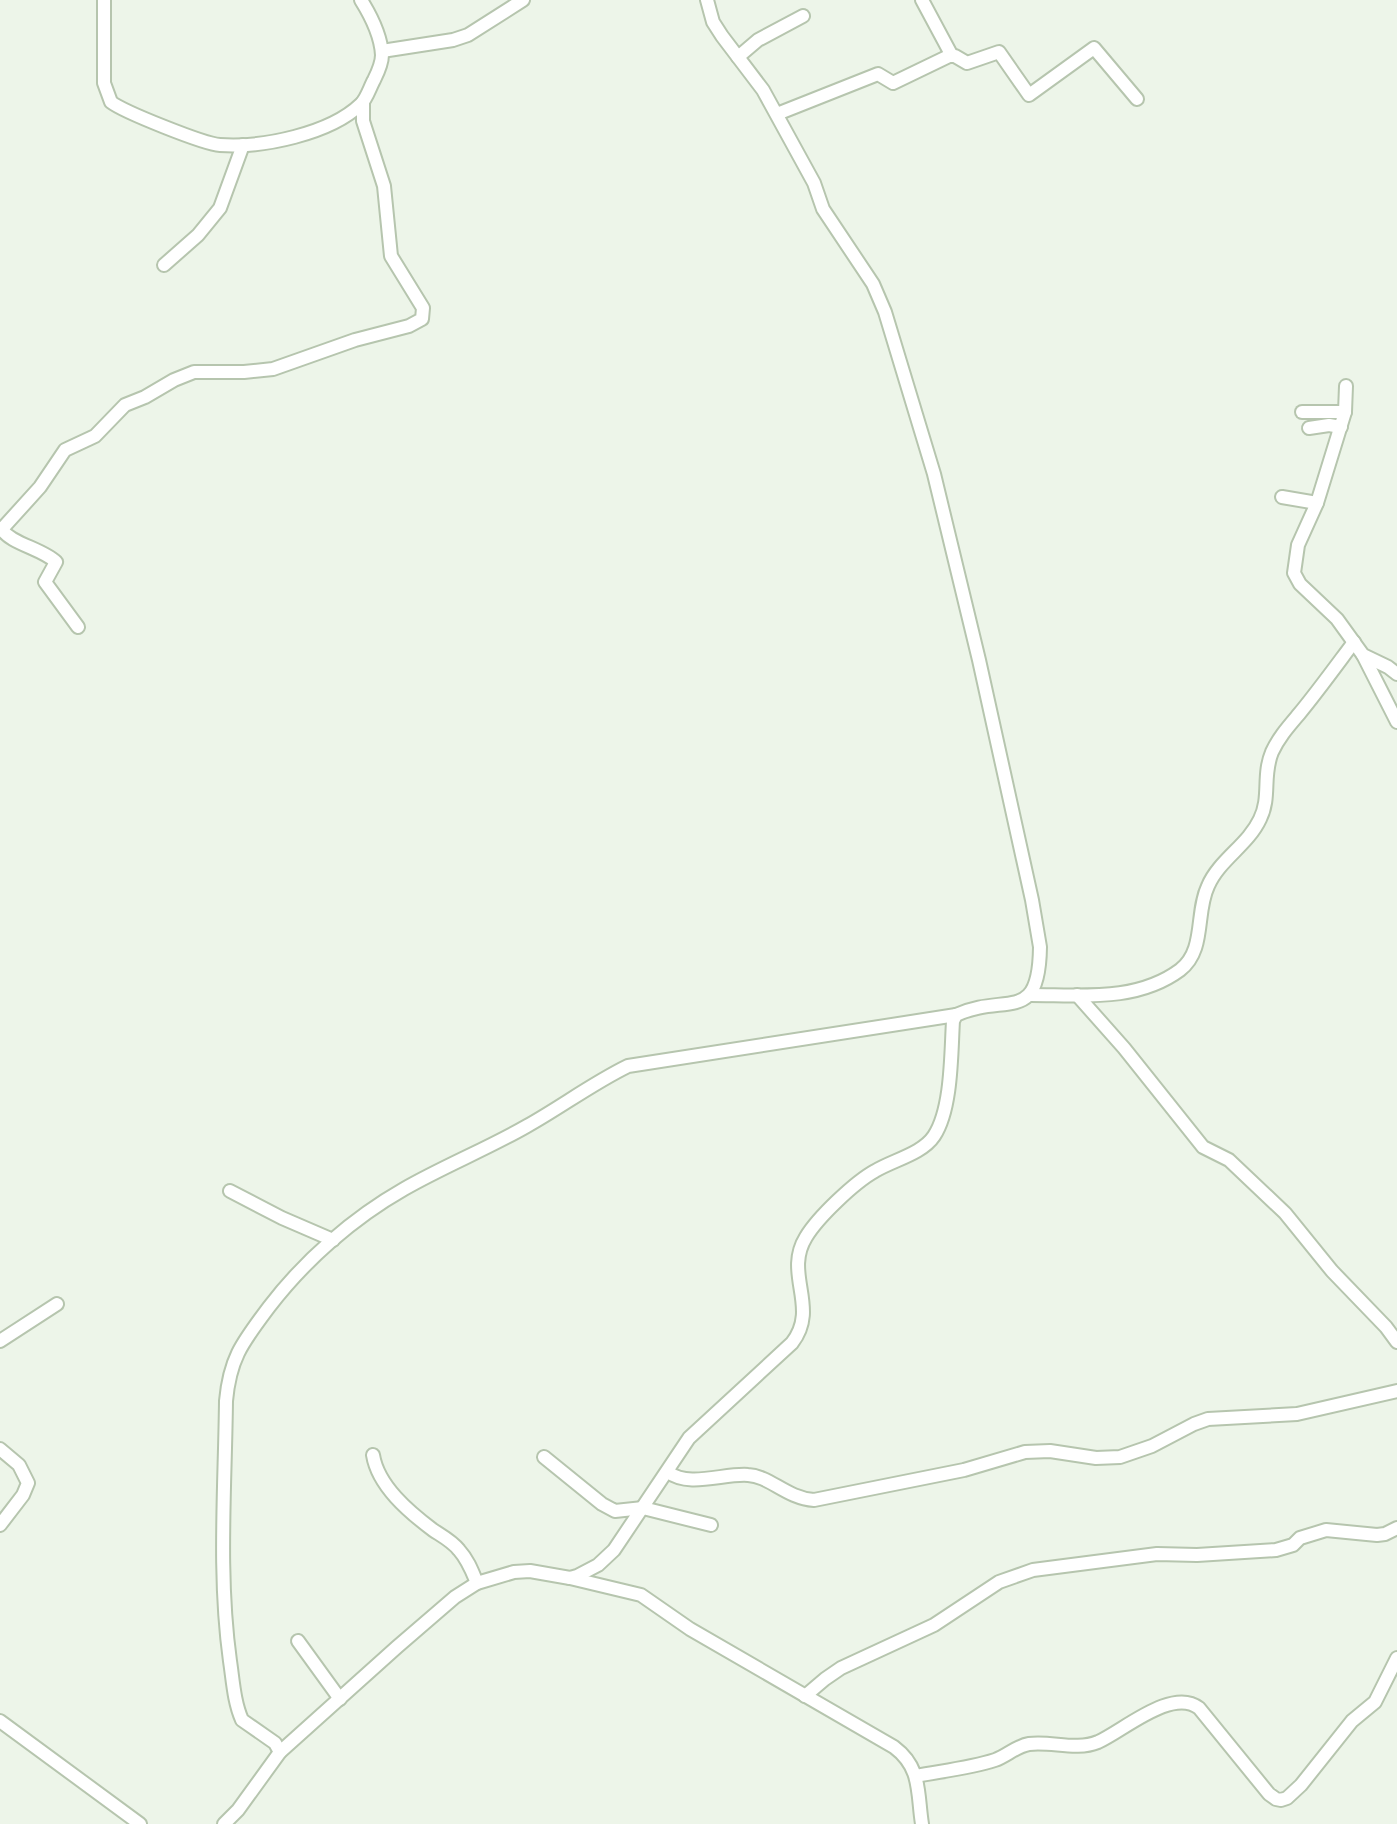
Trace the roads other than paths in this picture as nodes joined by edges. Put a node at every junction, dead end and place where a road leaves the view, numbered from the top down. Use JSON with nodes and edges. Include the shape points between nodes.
{"nodes":[{"id":1,"x":104,"y":0,"type":"edge"},
{"id":2,"x":361,"y":0,"type":"edge"},
{"id":3,"x":523,"y":0,"type":"edge"},
{"id":4,"x":707,"y":0,"type":"edge"},
{"id":5,"x":922,"y":0,"type":"edge"},
{"id":6,"x":803,"y":16,"type":"dead end"},
{"id":7,"x":382,"y":51,"type":"junction"},
{"id":8,"x":951,"y":56,"type":"junction"},
{"id":9,"x":738,"y":57,"type":"junction"},
{"id":10,"x":1138,"y":99,"type":"dead end"},
{"id":11,"x":363,"y":102,"type":"junction"},
{"id":12,"x":777,"y":114,"type":"junction"},
{"id":13,"x":243,"y":145,"type":"junction"},
{"id":14,"x":164,"y":265,"type":"dead end"},
{"id":15,"x":1346,"y":386,"type":"dead end"},
{"id":16,"x":1302,"y":412,"type":"dead end"},
{"id":17,"x":1345,"y":412,"type":"junction"},
{"id":18,"x":1341,"y":427,"type":"junction"},
{"id":19,"x":1309,"y":428,"type":"dead end"},
{"id":20,"x":1282,"y":497,"type":"dead end"},
{"id":21,"x":1317,"y":503,"type":"junction"},
{"id":22,"x":78,"y":627,"type":"dead end"},
{"id":23,"x":1354,"y":642,"type":"junction"},
{"id":24,"x":1363,"y":655,"type":"junction"},
{"id":25,"x":1397,"y":674,"type":"edge"},
{"id":26,"x":1397,"y":722,"type":"edge"},
{"id":27,"x":1031,"y":995,"type":"junction"},
{"id":28,"x":1077,"y":995,"type":"junction"},
{"id":29,"x":956,"y":1014,"type":"junction"},
{"id":30,"x":230,"y":1191,"type":"dead end"},
{"id":31,"x":333,"y":1240,"type":"junction"},
{"id":32,"x":57,"y":1304,"type":"dead end"},
{"id":33,"x":0,"y":1341,"type":"edge"},
{"id":34,"x":1397,"y":1342,"type":"edge"},
{"id":35,"x":1397,"y":1391,"type":"edge"},
{"id":36,"x":0,"y":1449,"type":"edge"},
{"id":37,"x":373,"y":1455,"type":"dead end"},
{"id":38,"x":544,"y":1457,"type":"dead end"},
{"id":39,"x":668,"y":1472,"type":"junction"},
{"id":40,"x":643,"y":1508,"type":"junction"},
{"id":41,"x":0,"y":1525,"type":"edge"},
{"id":42,"x":711,"y":1525,"type":"dead end"},
{"id":43,"x":1397,"y":1528,"type":"edge"},
{"id":44,"x":570,"y":1578,"type":"junction"},
{"id":45,"x":477,"y":1583,"type":"junction"},
{"id":46,"x":298,"y":1641,"type":"dead end"},
{"id":47,"x":1397,"y":1658,"type":"edge"},
{"id":48,"x":805,"y":1696,"type":"junction"},
{"id":49,"x":340,"y":1699,"type":"junction"},
{"id":50,"x":0,"y":1721,"type":"edge"},
{"id":51,"x":280,"y":1752,"type":"junction"},
{"id":52,"x":916,"y":1776,"type":"junction"},
{"id":53,"x":140,"y":1824,"type":"edge"},
{"id":54,"x":224,"y":1824,"type":"edge"},
{"id":55,"x":922,"y":1824,"type":"edge"}],
"edges":[{"from":1,"to":13,"type":"street","via":[[104,83],[111,102],[217,145]]},
{"from":2,"to":7,"type":"street"},
{"from":3,"to":7,"type":"street","via":[[461,37]]},
{"from":4,"to":9,"type":"street","via":[[713,22]]},
{"from":5,"to":8,"type":"street"},
{"from":6,"to":9,"type":"street","via":[[758,40]]},
{"from":7,"to":11,"type":"street"},
{"from":8,"to":10,"type":"street","via":[[967,63],[999,52],[1029,95],[1094,48]]},
{"from":8,"to":12,"type":"street","via":[[894,83],[878,74]]},
{"from":9,"to":12,"type":"street"},
{"from":11,"to":13,"type":"street","via":[[318,130]]},
{"from":11,"to":22,"type":"street","via":[[363,121],[384,186],[391,256],[422,308],[422,319],[273,369],[187,373],[125,405],[95,436],[65,450],[40,487],[2,529],[56,562],[45,582]]},
{"from":12,"to":27,"type":"street","via":[[823,209],[880,299],[925,441],[1032,900],[1040,957],[1037,985]]},
{"from":13,"to":14,"type":"street","via":[[220,208]]},
{"from":15,"to":17,"type":"street"},
{"from":16,"to":17,"type":"street"},
{"from":17,"to":18,"type":"street"},
{"from":18,"to":19,"type":"street"},
{"from":18,"to":21,"type":"street"},
{"from":20,"to":21,"type":"street"},
{"from":21,"to":23,"type":"street","via":[[1298,545],[1294,573]]},
{"from":23,"to":24,"type":"street"},
{"from":23,"to":28,"type":"street","via":[[1280,734],[1265,774],[1266,800],[1260,820],[1207,886],[1196,942],[1186,965],[1144,988],[1116,995]]},
{"from":24,"to":25,"type":"street"},
{"from":24,"to":26,"type":"street"},
{"from":27,"to":28,"type":"street"},
{"from":27,"to":29,"type":"street"},
{"from":28,"to":34,"type":"street","via":[[1203,1147],[1229,1160],[1285,1213]]},
{"from":29,"to":31,"type":"street","via":[[628,1066],[526,1127],[401,1190]]},
{"from":29,"to":39,"type":"street","via":[[945,1104],[934,1136],[918,1150],[870,1173],[816,1223],[799,1256],[804,1311],[799,1334],[688,1438]]},
{"from":30,"to":31,"type":"street"},
{"from":31,"to":51,"type":"street","via":[[284,1287],[238,1350],[228,1379],[222,1552],[233,1684],[242,1720],[275,1743]]},
{"from":32,"to":33,"type":"street"},
{"from":35,"to":39,"type":"street","via":[[1297,1414],[1208,1419],[1119,1457],[1018,1453],[964,1470],[814,1500],[791,1496],[753,1475],[681,1478]]},
{"from":36,"to":41,"type":"street","via":[[19,1465],[28,1483]]},
{"from":37,"to":45,"type":"street","via":[[378,1472],[392,1491],[458,1549]]},
{"from":38,"to":40,"type":"street","via":[[609,1508],[622,1512]]},
{"from":39,"to":40,"type":"street"},
{"from":40,"to":42,"type":"street"},
{"from":40,"to":44,"type":"street","via":[[606,1559]]},
{"from":43,"to":48,"type":"street","via":[[1377,1535],[1326,1530],[1276,1550],[1157,1554],[1032,1570],[999,1582],[934,1625],[841,1668]]},
{"from":44,"to":45,"type":"street","via":[[522,1571]]},
{"from":44,"to":48,"type":"street","via":[[641,1595]]},
{"from":45,"to":49,"type":"street","via":[[440,1609]]},
{"from":46,"to":49,"type":"street"},
{"from":47,"to":52,"type":"street","via":[[1375,1702],[1352,1721],[1301,1786],[1281,1800],[1269,1794],[1199,1708],[1189,1702],[1149,1712],[1090,1744],[1030,1744],[993,1760]]},
{"from":48,"to":52,"type":"street","via":[[894,1747]]},
{"from":49,"to":51,"type":"street"},
{"from":50,"to":53,"type":"street"},
{"from":51,"to":54,"type":"street"},
{"from":52,"to":55,"type":"street"}]}
